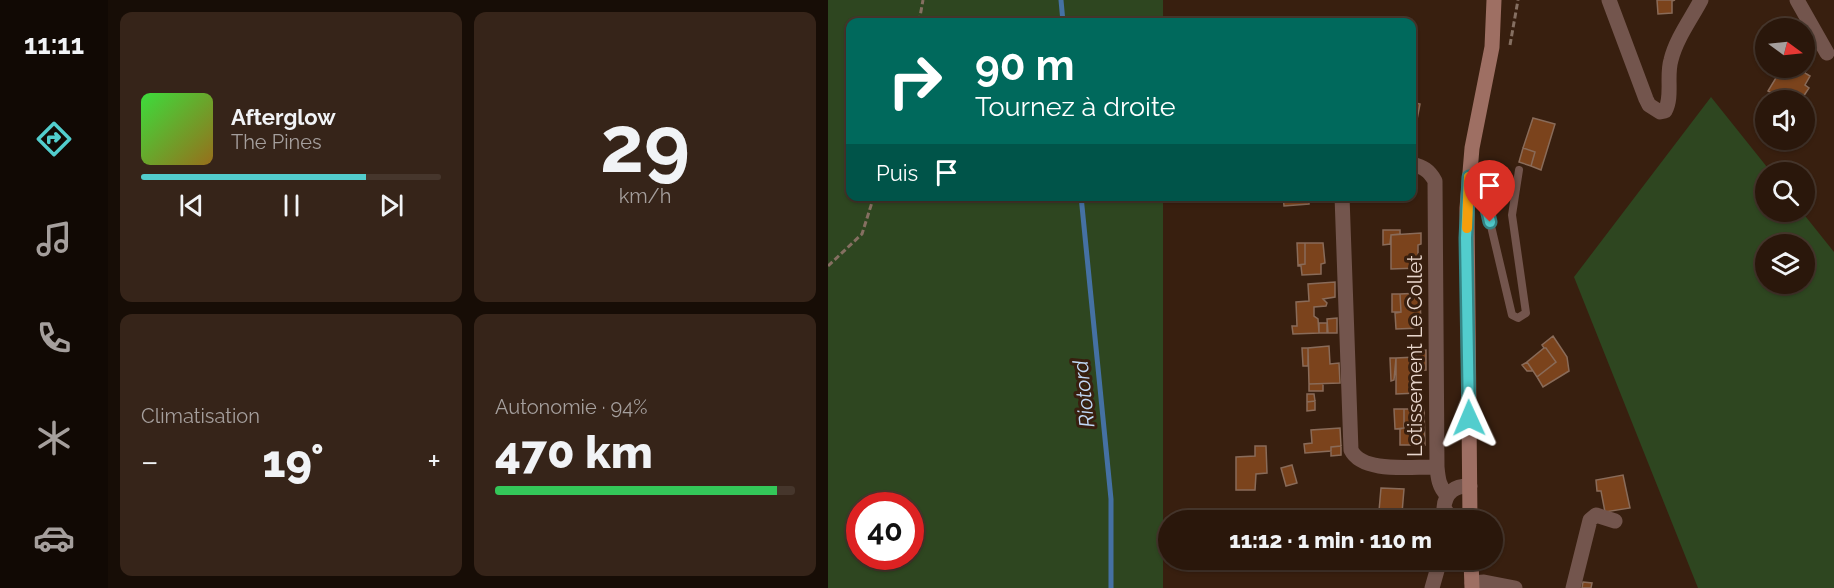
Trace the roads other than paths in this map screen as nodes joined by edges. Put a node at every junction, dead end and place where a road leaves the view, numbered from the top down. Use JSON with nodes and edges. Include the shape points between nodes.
{"nodes":[{"id":1,"x":1494,"y":0,"type":"edge"},
{"id":2,"x":1610,"y":0,"type":"edge"},
{"id":3,"x":1701,"y":0,"type":"edge"},
{"id":4,"x":1797,"y":0,"type":"edge"},
{"id":5,"x":1827,"y":53,"type":"dead end"},
{"id":6,"x":1416,"y":165,"type":"edge"},
{"id":7,"x":1519,"y":170,"type":"dead end"},
{"id":8,"x":1469,"y":177,"type":"junction"},
{"id":9,"x":1342,"y":201,"type":"edge"},
{"id":10,"x":1437,"y":467,"type":"junction"},
{"id":11,"x":1470,"y":486,"type":"junction"},
{"id":12,"x":1447,"y":495,"type":"junction"},
{"id":13,"x":1445,"y":510,"type":"edge"},
{"id":14,"x":1470,"y":510,"type":"edge"},
{"id":15,"x":1615,"y":521,"type":"dead end"},
{"id":16,"x":1437,"y":570,"type":"edge"},
{"id":17,"x":1471,"y":570,"type":"edge"},
{"id":18,"x":1472,"y":585,"type":"edge"},
{"id":19,"x":1432,"y":588,"type":"edge"},
{"id":20,"x":1515,"y":588,"type":"edge"},
{"id":21,"x":1573,"y":588,"type":"edge"}],
"edges":[{"from":1,"to":8,"type":"street","via":[[1492,47]]},
{"from":2,"to":3,"type":"street","via":[[1646,99],[1660,112],[1665,111],[1669,101],[1671,59]]},
{"from":4,"to":5,"type":"street"},
{"from":6,"to":10,"type":"street","name":"Lotissement Le Collet","via":[[1431,173],[1435,181]]},
{"from":7,"to":8,"type":"lane","via":[[1512,215],[1526,314],[1518,318],[1512,315],[1482,188],[1477,178]]},
{"from":8,"to":11,"type":"street","via":[[1466,238]]},
{"from":9,"to":10,"type":"street","name":"Lotissement Le Collet","via":[[1351,450],[1355,457],[1372,466]]},
{"from":10,"to":12,"type":"street","via":[[1438,480]]},
{"from":11,"to":12,"type":"street","via":[[1457,487]]},
{"from":11,"to":14,"type":"street"},
{"from":12,"to":13,"type":"street"},
{"from":15,"to":21,"type":"street","via":[[1596,515],[1590,520]]},
{"from":16,"to":19,"type":"street"},
{"from":17,"to":18,"type":"street"},
{"from":18,"to":20,"type":"street","via":[[1484,582]]}]}
